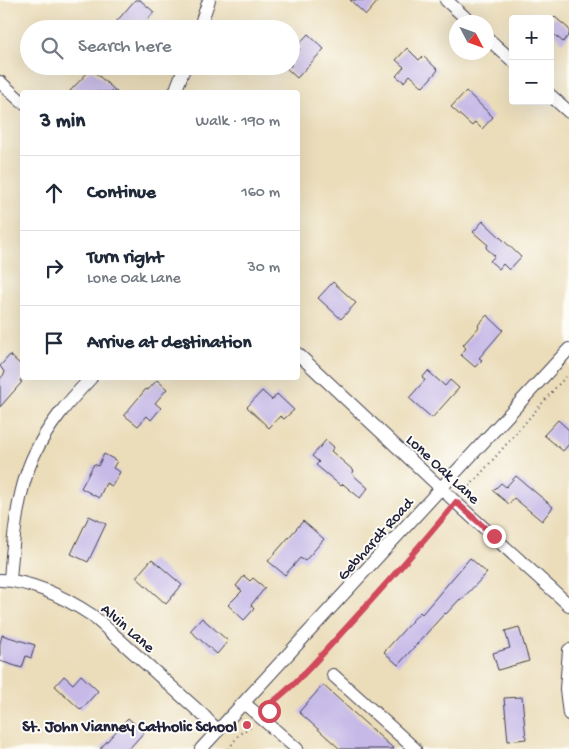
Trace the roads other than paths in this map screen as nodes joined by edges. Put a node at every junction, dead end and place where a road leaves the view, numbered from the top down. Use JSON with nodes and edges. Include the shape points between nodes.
{"nodes":[{"id":1,"x":209,"y":0,"type":"edge"},
{"id":2,"x":446,"y":0,"type":"edge"},
{"id":3,"x":462,"y":15,"type":"edge"},
{"id":4,"x":202,"y":20,"type":"edge"},
{"id":5,"x":494,"y":44,"type":"edge"},
{"id":6,"x":512,"y":60,"type":"edge"},
{"id":7,"x":182,"y":75,"type":"edge"},
{"id":8,"x":0,"y":82,"type":"edge"},
{"id":9,"x":176,"y":90,"type":"edge"},
{"id":10,"x":554,"y":99,"type":"edge"},
{"id":11,"x":20,"y":100,"type":"edge"},
{"id":12,"x":569,"y":112,"type":"edge"},
{"id":13,"x":569,"y":349,"type":"edge"},
{"id":14,"x":300,"y":356,"type":"edge"},
{"id":15,"x":89,"y":380,"type":"edge"},
{"id":16,"x":441,"y":488,"type":"junction"},
{"id":17,"x":5,"y":580,"type":"edge"},
{"id":18,"x":569,"y":605,"type":"edge"},
{"id":19,"x":569,"y":650,"type":"edge"},
{"id":20,"x":333,"y":675,"type":"dead end"},
{"id":21,"x":244,"y":703,"type":"junction"},
{"id":22,"x":569,"y":714,"type":"edge"},
{"id":23,"x":218,"y":731,"type":"junction"},
{"id":24,"x":202,"y":749,"type":"edge"},
{"id":25,"x":297,"y":749,"type":"edge"},
{"id":26,"x":415,"y":749,"type":"edge"}],
"edges":[{"from":1,"to":4,"type":"street"},
{"from":2,"to":3,"type":"street"},
{"from":5,"to":6,"type":"street"},
{"from":7,"to":9,"type":"street"},
{"from":8,"to":11,"type":"street"},
{"from":10,"to":12,"type":"street"},
{"from":13,"to":16,"type":"street","name":"Gebhardt Road"},
{"from":14,"to":16,"type":"street","name":"Lone Oak Lane"},
{"from":15,"to":17,"type":"street","via":[[68,402],[34,456],[20,502]]},
{"from":16,"to":18,"type":"street","name":"Lone Oak Lane"},
{"from":16,"to":21,"type":"street","name":"Gebhardt Road"},
{"from":17,"to":23,"type":"street","name":"Alvin Lane","via":[[46,590],[93,616]]},
{"from":19,"to":22,"type":"street","via":[[566,689]]},
{"from":20,"to":26,"type":"street"},
{"from":21,"to":23,"type":"street","name":"Gebhardt Road"},
{"from":21,"to":25,"type":"street"},
{"from":23,"to":24,"type":"street","name":"Gebhardt Road"}]}
